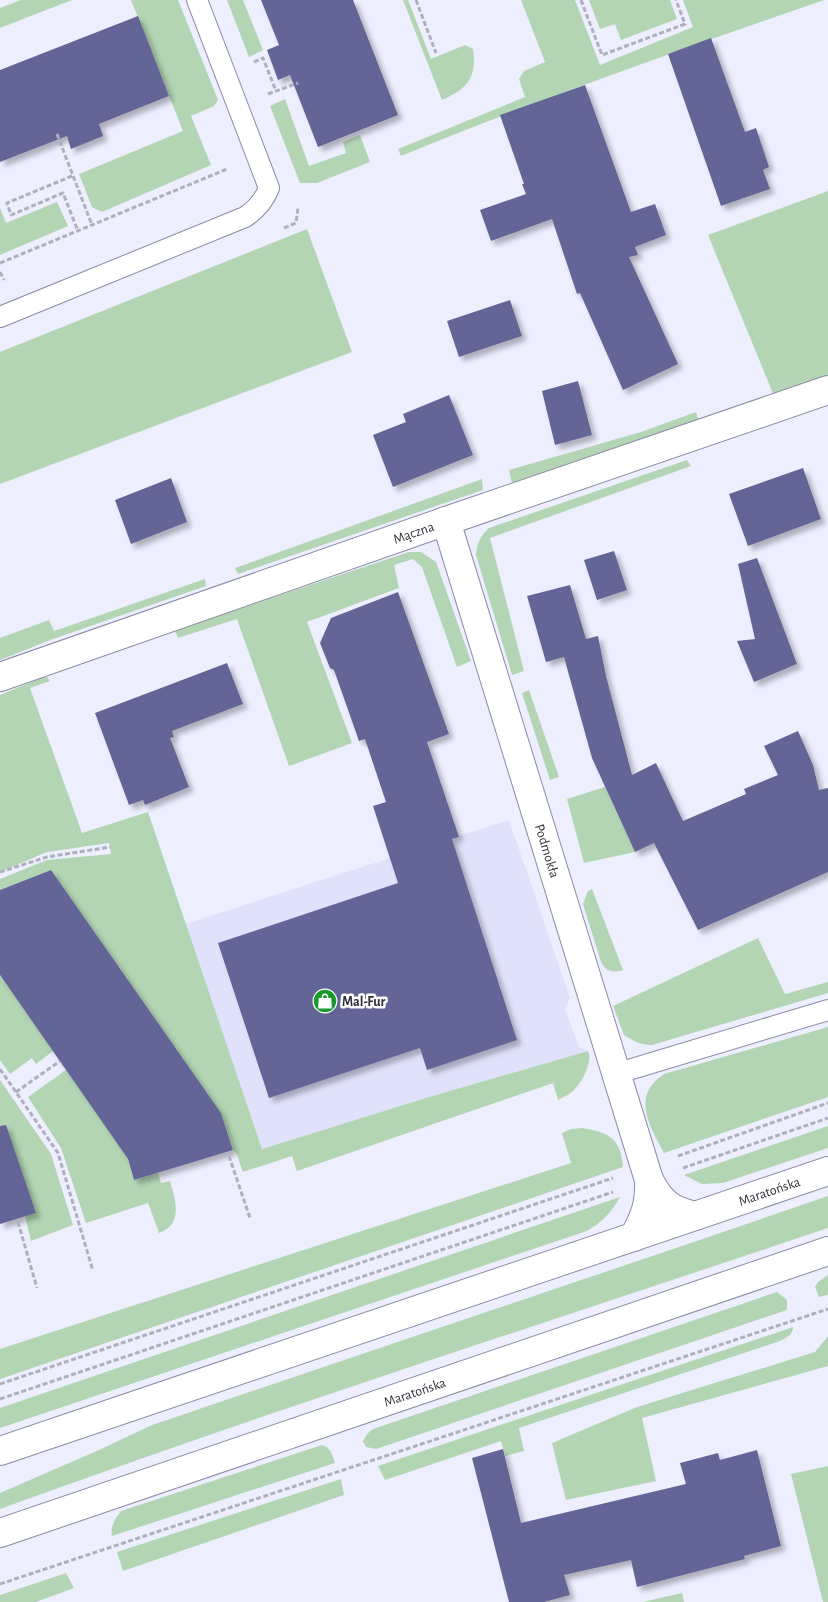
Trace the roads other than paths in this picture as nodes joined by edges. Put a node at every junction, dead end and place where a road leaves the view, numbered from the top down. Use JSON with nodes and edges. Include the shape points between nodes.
{"nodes":[{"id":1,"x":197,"y":0,"type":"edge"},
{"id":2,"x":0,"y":317,"type":"edge"},
{"id":3,"x":828,"y":390,"type":"edge"},
{"id":4,"x":446,"y":521,"type":"junction"},
{"id":5,"x":0,"y":677,"type":"edge"},
{"id":6,"x":828,"y":1010,"type":"edge"},
{"id":7,"x":615,"y":1074,"type":"junction"},
{"id":8,"x":828,"y":1172,"type":"edge"},
{"id":9,"x":647,"y":1174,"type":"junction"},
{"id":10,"x":695,"y":1216,"type":"junction"},
{"id":11,"x":634,"y":1237,"type":"junction"},
{"id":12,"x":828,"y":1251,"type":"edge"},
{"id":13,"x":0,"y":1451,"type":"edge"},
{"id":14,"x":0,"y":1532,"type":"edge"}],
"edges":[{"from":1,"to":2,"type":"lane","via":[[269,188],[258,208],[245,217]]},
{"from":3,"to":4,"type":"main road","name":"Mączna"},
{"from":4,"to":5,"type":"main road","name":"Mączna"},
{"from":4,"to":7,"type":"main road","name":"Podmokła"},
{"from":6,"to":7,"type":"lane"},
{"from":7,"to":9,"type":"main road","name":"Podmokła"},
{"from":8,"to":10,"type":"main road","name":"Maratońska"},
{"from":9,"to":10,"type":"main road","name":"Podmokła","via":[[658,1197],[668,1206]]},
{"from":9,"to":11,"type":"main road","name":"Podmokła","via":[[650,1197],[646,1214]]},
{"from":10,"to":11,"type":"main road","name":"Maratońska"},
{"from":11,"to":13,"type":"main road","name":"Maratońska"},
{"from":12,"to":14,"type":"main road","name":"Maratońska"}]}
